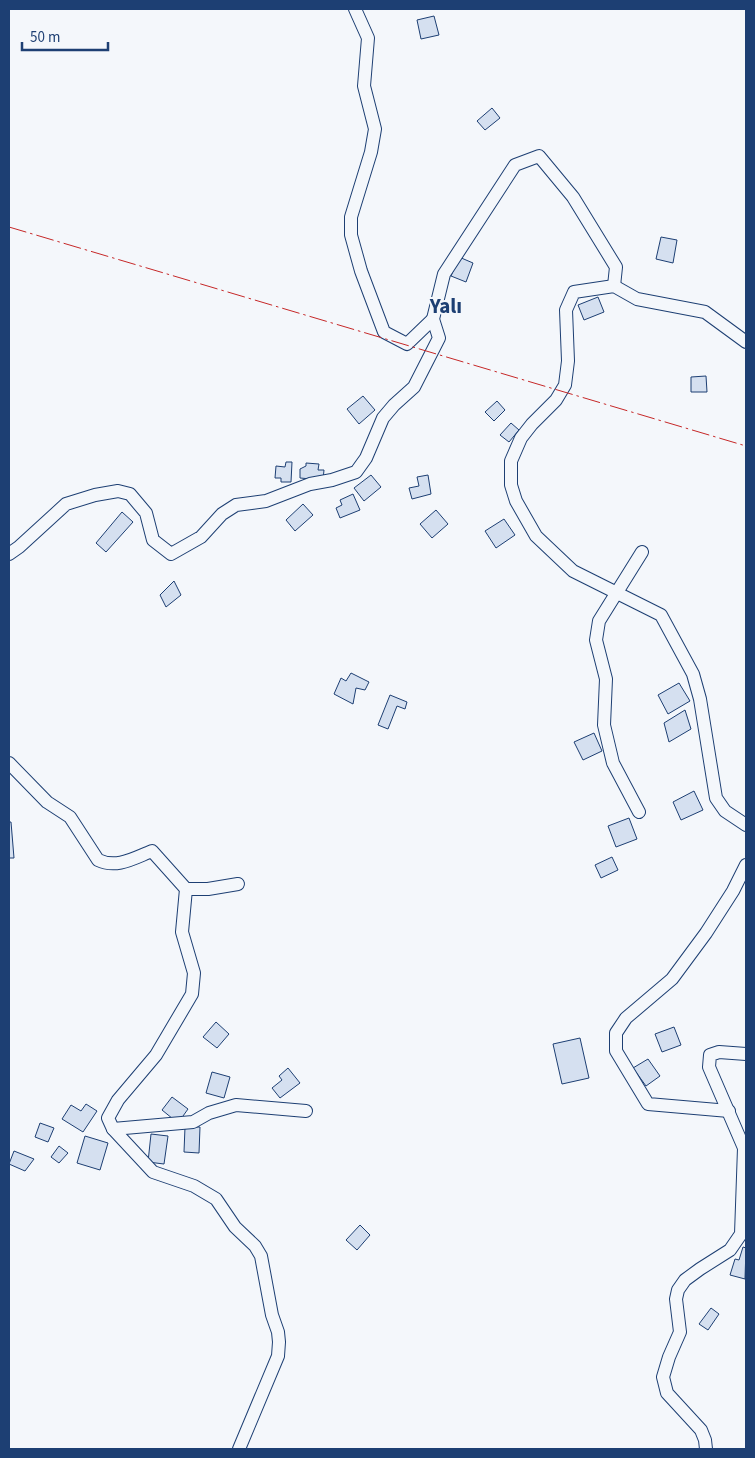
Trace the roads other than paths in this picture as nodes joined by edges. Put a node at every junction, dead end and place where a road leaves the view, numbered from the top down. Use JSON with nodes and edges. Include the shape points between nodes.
{"nodes":[{"id":1,"x":354,"y":9,"type":"edge"},
{"id":2,"x":614,"y":286,"type":"junction"},
{"id":3,"x":433,"y":319,"type":"junction"},
{"id":4,"x":746,"y":342,"type":"edge"},
{"id":5,"x":642,"y":552,"type":"dead end"},
{"id":6,"x":9,"y":554,"type":"edge"},
{"id":7,"x":616,"y":593,"type":"junction"},
{"id":8,"x":9,"y":763,"type":"edge"},
{"id":9,"x":639,"y":812,"type":"dead end"},
{"id":10,"x":746,"y":825,"type":"edge"},
{"id":11,"x":746,"y":865,"type":"edge"},
{"id":12,"x":238,"y":884,"type":"dead end"},
{"id":13,"x":186,"y":889,"type":"junction"},
{"id":14,"x":746,"y":1054,"type":"edge"},
{"id":15,"x":306,"y":1111,"type":"dead end"},
{"id":16,"x":729,"y":1111,"type":"junction"},
{"id":17,"x":113,"y":1129,"type":"junction"},
{"id":18,"x":238,"y":1449,"type":"edge"},
{"id":19,"x":706,"y":1449,"type":"edge"}],
"edges":[{"from":1,"to":3,"type":"street","via":[[368,38],[364,86],[375,128],[372,152],[351,217],[351,235],[384,332],[407,344]]},
{"from":2,"to":3,"type":"street","via":[[616,266],[573,197],[539,156],[515,165],[444,274]]},
{"from":2,"to":4,"type":"street","via":[[638,299],[705,312]]},
{"from":2,"to":7,"type":"street","via":[[574,292],[566,310],[568,361],[565,385],[556,400],[521,438],[511,461],[511,485],[516,502],[536,536],[573,571]]},
{"from":3,"to":6,"type":"street","via":[[438,338],[414,387],[383,418],[366,458],[356,472],[310,484],[266,501],[236,505],[222,514],[201,537],[171,554],[153,540],[146,513],[130,494],[95,495],[66,504]]},
{"from":5,"to":7,"type":"street"},
{"from":7,"to":9,"type":"street","via":[[599,621],[596,640],[606,679],[604,725],[612,763]]},
{"from":7,"to":10,"type":"street","via":[[661,615],[693,674],[716,798],[725,811]]},
{"from":8,"to":13,"type":"street","via":[[47,802],[70,817],[98,860],[120,864],[152,851]]},
{"from":11,"to":16,"type":"street","via":[[706,934],[672,979],[626,1018],[616,1033],[616,1051],[648,1104]]},
{"from":12,"to":13,"type":"street"},
{"from":13,"to":17,"type":"street","via":[[182,932],[194,973],[192,994],[156,1055],[118,1100],[108,1118]]},
{"from":14,"to":16,"type":"street","via":[[720,1052],[710,1055],[709,1067]]},
{"from":15,"to":17,"type":"street","via":[[236,1105],[193,1122]]},
{"from":16,"to":19,"type":"street","via":[[744,1148],[741,1234],[730,1250],[685,1280],[678,1290],[680,1332],[663,1377],[667,1393],[701,1430]]},
{"from":17,"to":18,"type":"street","via":[[153,1172],[194,1186],[216,1199],[261,1256],[279,1342],[278,1356]]}]}
